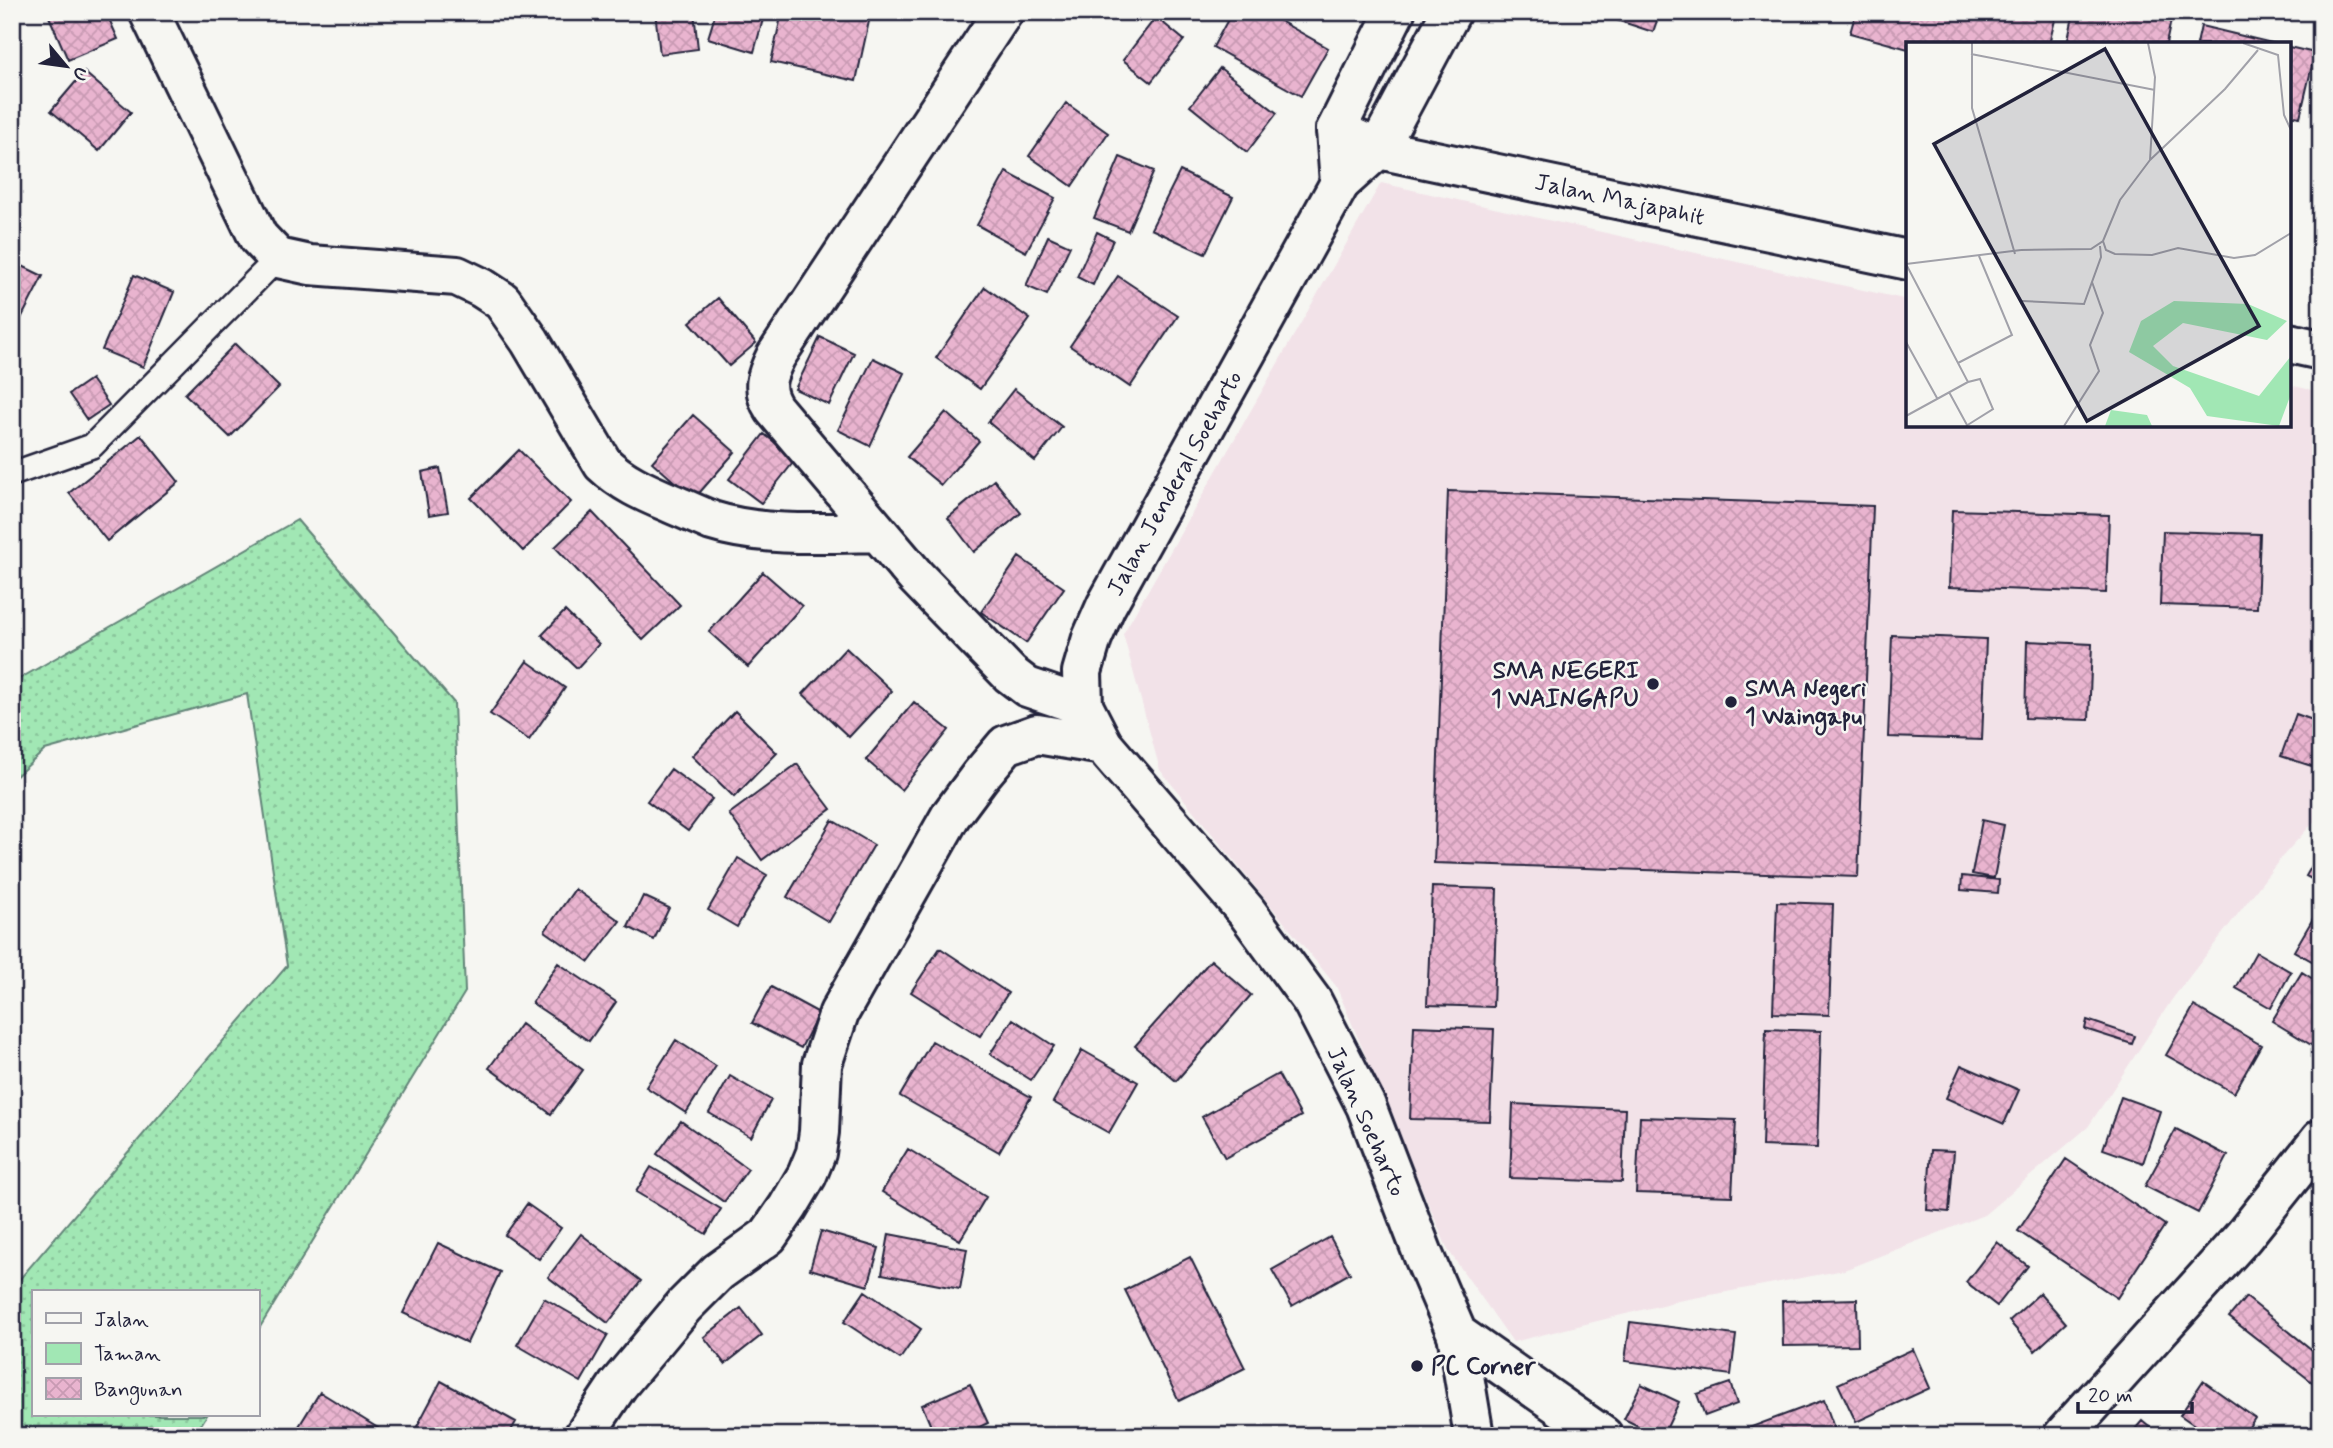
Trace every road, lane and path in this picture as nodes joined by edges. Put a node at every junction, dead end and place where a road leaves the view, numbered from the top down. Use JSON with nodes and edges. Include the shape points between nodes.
{"nodes":[{"id":1,"x":149,"y":12,"type":"edge"},
{"id":2,"x":1003,"y":12,"type":"edge"},
{"id":3,"x":1395,"y":12,"type":"edge"},
{"id":4,"x":1451,"y":12,"type":"edge"},
{"id":5,"x":1336,"y":130,"type":"junction"},
{"id":6,"x":1378,"y":149,"type":"junction"},
{"id":7,"x":1340,"y":183,"type":"junction"},
{"id":8,"x":278,"y":258,"type":"junction"},
{"id":9,"x":1906,"y":260,"type":"edge"},
{"id":10,"x":2291,"y":343,"type":"edge"},
{"id":11,"x":2321,"y":350,"type":"edge"},
{"id":12,"x":12,"y":474,"type":"edge"},
{"id":13,"x":878,"y":532,"type":"junction"},
{"id":14,"x":1083,"y":706,"type":"junction"},
{"id":15,"x":1103,"y":745,"type":"junction"},
{"id":16,"x":1138,"y":787,"type":"joint"},
{"id":17,"x":2321,"y":1139,"type":"edge"},
{"id":18,"x":1457,"y":1334,"type":"junction"},
{"id":19,"x":584,"y":1436,"type":"edge"},
{"id":20,"x":1474,"y":1436,"type":"edge"},
{"id":21,"x":1603,"y":1436,"type":"edge"},
{"id":22,"x":2063,"y":1436,"type":"edge"}],
"edges":[{"from":1,"to":8,"type":"street","via":[[258,237]]},
{"from":2,"to":13,"type":"street","via":[[769,369],[766,397],[774,409]]},
{"from":3,"to":5,"type":"street"},
{"from":4,"to":6,"type":"street","name":"Jalan Jenderal Soeharto"},
{"from":5,"to":6,"type":"street","name":"Jalan Majapahit"},
{"from":5,"to":7,"type":"street"},
{"from":6,"to":7,"type":"street","name":"Jalan Jenderal Soeharto"},
{"from":6,"to":9,"type":"street","name":"Jalan Majapahit"},
{"from":7,"to":14,"type":"street","name":"Jalan Jenderal Soeharto","via":[[1106,607],[1082,672]]},
{"from":8,"to":12,"type":"lane","via":[[92,446]]},
{"from":8,"to":13,"type":"street","via":[[310,265],[457,276],[482,288],[502,301],[530,341],[603,464],[641,491],[731,525],[778,531]]},
{"from":10,"to":11,"type":"street"},
{"from":13,"to":14,"type":"street","via":[[1010,674],[1027,687]]},
{"from":14,"to":15,"type":"street","name":"Jalan Jenderal Soeharto"},
{"from":15,"to":16,"type":"street","name":"Jalan Jenderal Soeharto"},
{"from":15,"to":19,"type":"street","via":[[1037,734],[1006,745],[979,776],[951,815],[839,1013],[822,1063],[820,1132],[807,1175],[768,1236],[718,1272],[684,1306],[618,1385]]},
{"from":16,"to":18,"type":"street","name":"Jalan Soeharto","via":[[1246,911],[1312,1001],[1366,1106]]},
{"from":17,"to":22,"type":"street","via":[[2243,1237]]},
{"from":18,"to":20,"type":"street","name":"Jalan Soeharto"},
{"from":18,"to":21,"type":"street"}]}
